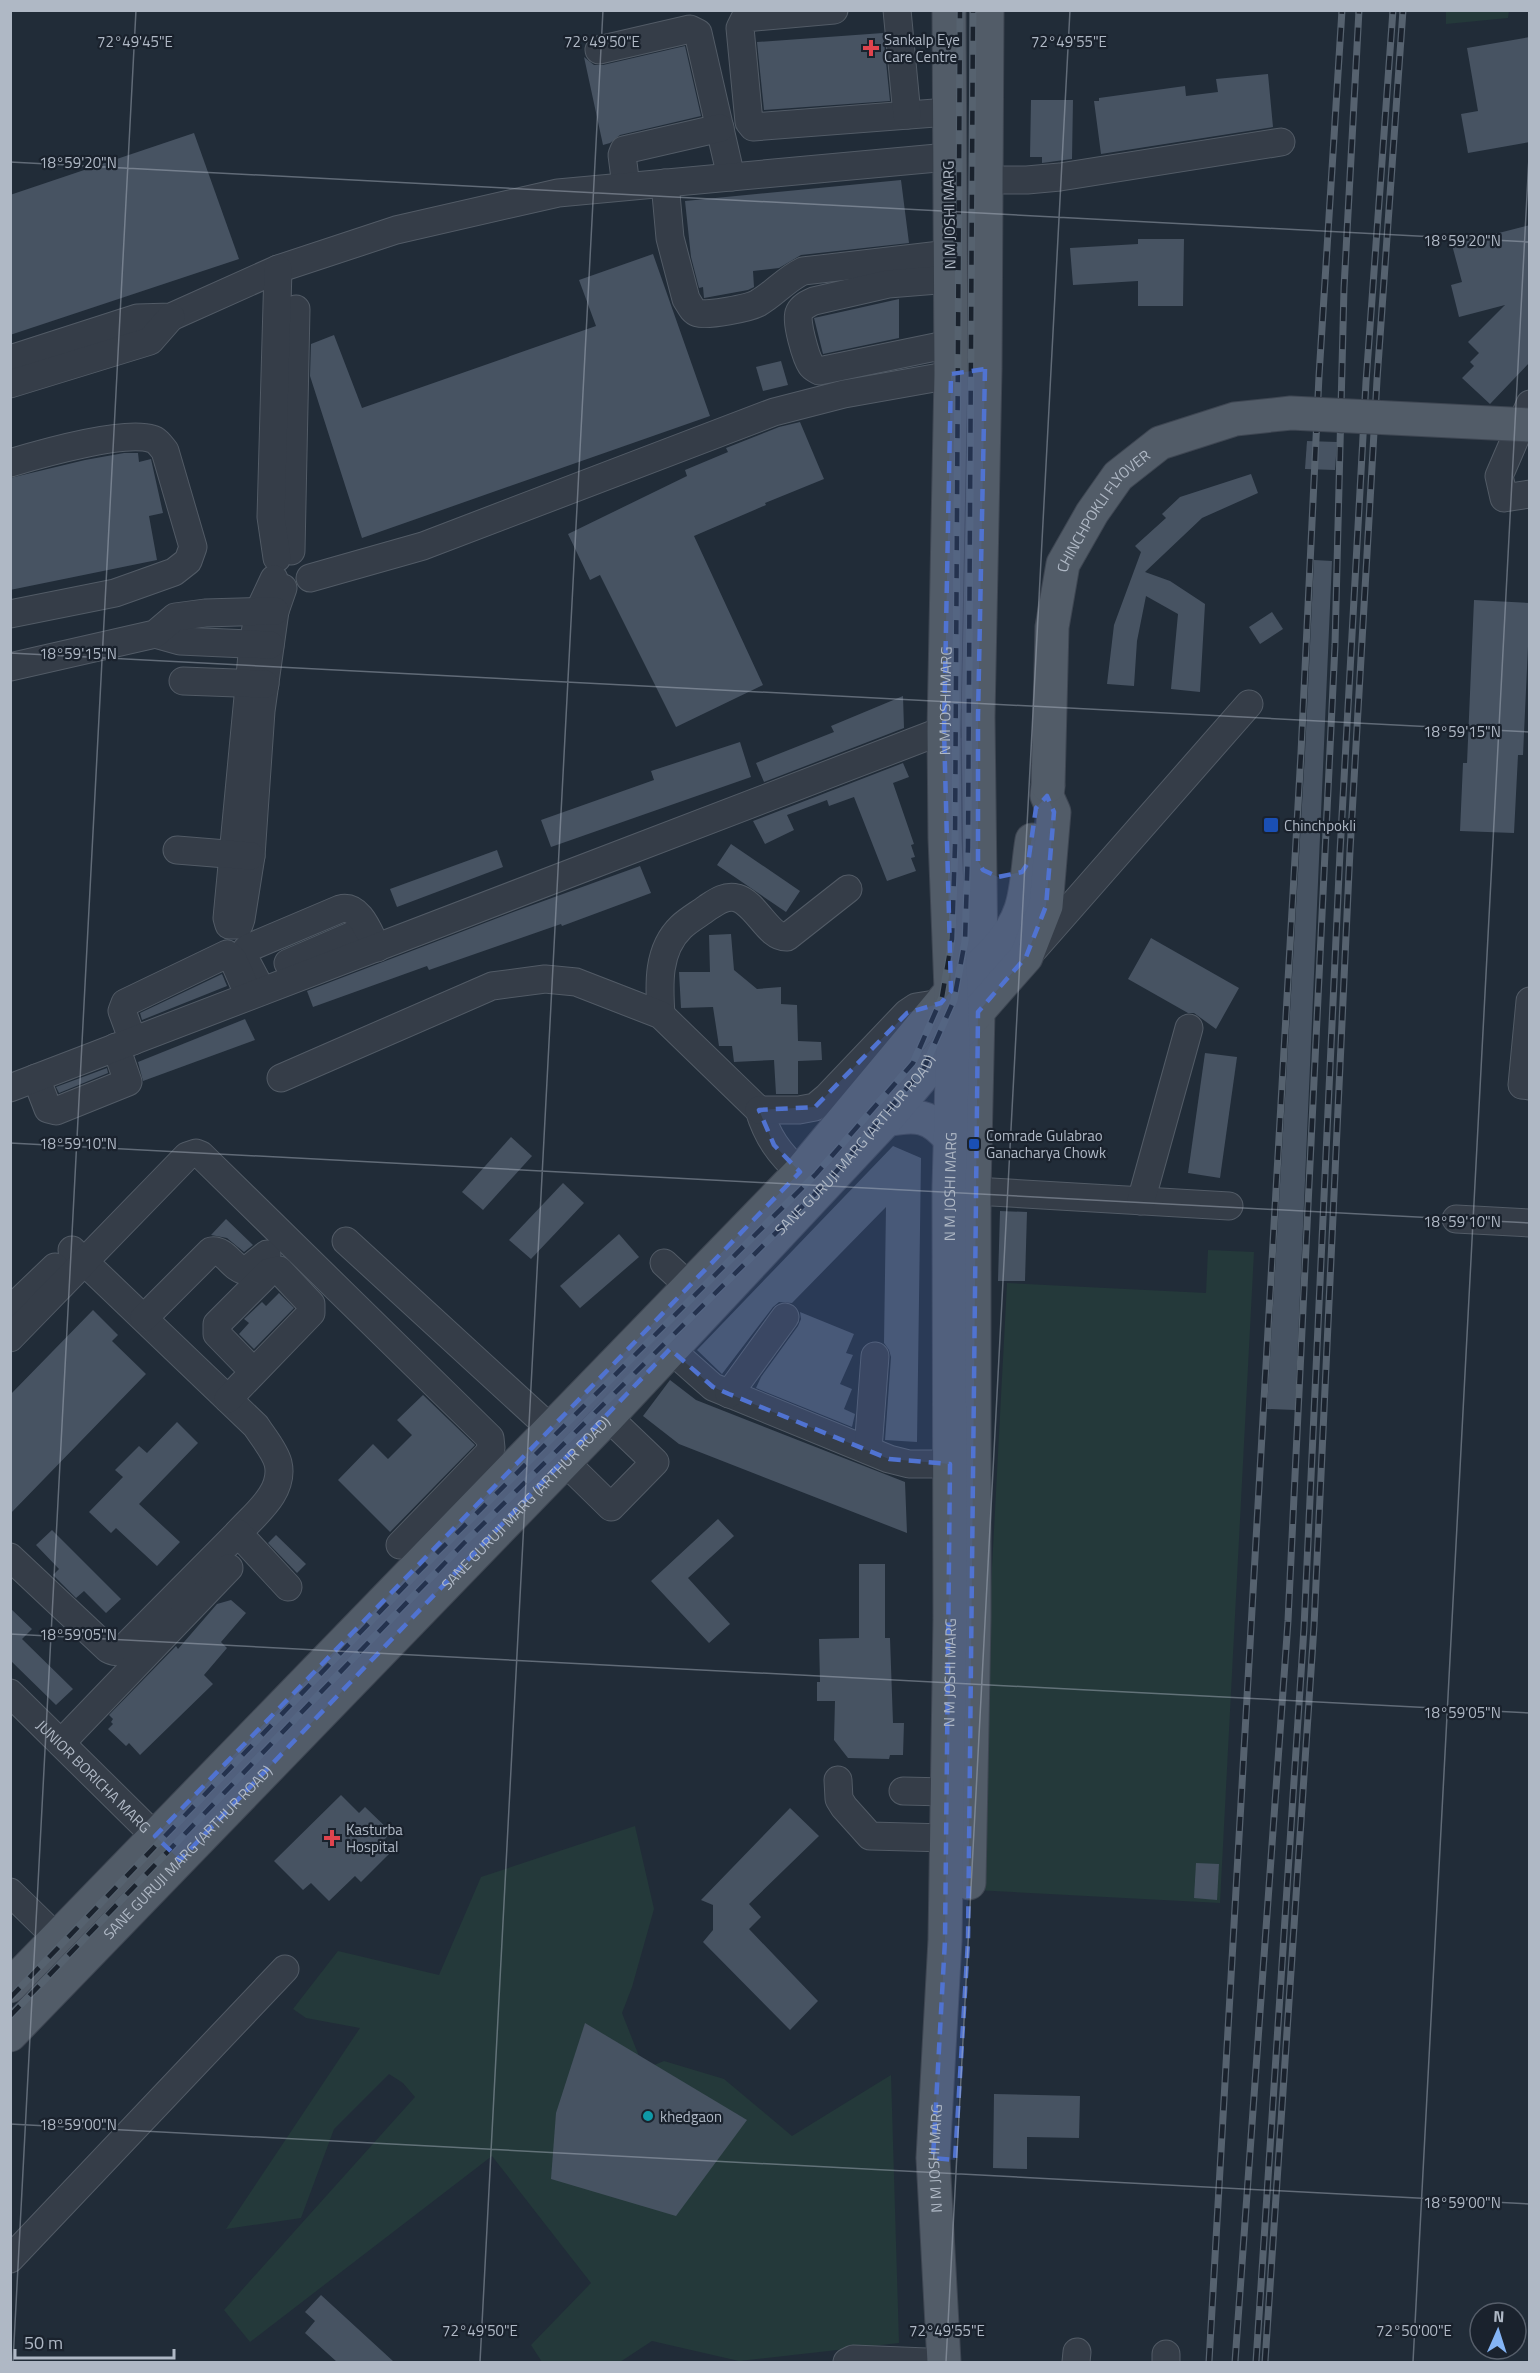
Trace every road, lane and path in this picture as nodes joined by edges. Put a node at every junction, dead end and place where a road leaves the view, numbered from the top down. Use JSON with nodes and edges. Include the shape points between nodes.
{"nodes":[{"id":1,"x":834,"y":10,"type":"edge"},
{"id":2,"x":897,"y":10,"type":"edge"},
{"id":3,"x":949,"y":10,"type":"edge"},
{"id":4,"x":987,"y":10,"type":"edge"},
{"id":5,"x":599,"y":50,"type":"dead end"},
{"id":6,"x":948,"y":112,"type":"junction"},
{"id":7,"x":907,"y":115,"type":"junction"},
{"id":8,"x":720,"y":128,"type":"junction"},
{"id":9,"x":1281,"y":142,"type":"dead end"},
{"id":10,"x":948,"y":158,"type":"junction"},
{"id":11,"x":731,"y":177,"type":"junction"},
{"id":12,"x":988,"y":180,"type":"junction"},
{"id":13,"x":665,"y":183,"type":"junction"},
{"id":14,"x":626,"y":186,"type":"junction"},
{"id":15,"x":288,"y":266,"type":"junction"},
{"id":16,"x":950,"y":266,"type":"junction"},
{"id":17,"x":171,"y":317,"type":"junction"},
{"id":18,"x":10,"y":359,"type":"edge"},
{"id":19,"x":951,"y":359,"type":"junction"},
{"id":20,"x":985,"y":369,"type":"junction"},
{"id":21,"x":10,"y":384,"type":"edge"},
{"id":22,"x":1530,"y":404,"type":"edge"},
{"id":23,"x":1530,"y":425,"type":"edge"},
{"id":24,"x":10,"y":464,"type":"edge"},
{"id":25,"x":1530,"y":495,"type":"edge"},
{"id":26,"x":276,"y":583,"type":"junction"},
{"id":27,"x":10,"y":614,"type":"edge"},
{"id":28,"x":155,"y":634,"type":"junction"},
{"id":29,"x":262,"y":644,"type":"junction"},
{"id":30,"x":10,"y":667,"type":"edge"},
{"id":31,"x":183,"y":681,"type":"dead end"},
{"id":32,"x":257,"y":684,"type":"junction"},
{"id":33,"x":1249,"y":704,"type":"dead end"},
{"id":34,"x":978,"y":717,"type":"junction"},
{"id":35,"x":944,"y":730,"type":"junction"},
{"id":36,"x":1047,"y":791,"type":"junction"},
{"id":37,"x":178,"y":846,"type":"dead end"},
{"id":38,"x":978,"y":861,"type":"junction"},
{"id":39,"x":1028,"y":863,"type":"junction"},
{"id":40,"x":848,"y":889,"type":"dead end"},
{"id":41,"x":372,"y":938,"type":"junction"},
{"id":42,"x":1018,"y":945,"type":"junction"},
{"id":43,"x":981,"y":965,"type":"junction"},
{"id":44,"x":255,"y":988,"type":"junction"},
{"id":45,"x":946,"y":997,"type":"junction"},
{"id":46,"x":1530,"y":1001,"type":"edge"},
{"id":47,"x":978,"y":1012,"type":"junction"},
{"id":48,"x":661,"y":1016,"type":"junction"},
{"id":49,"x":1189,"y":1028,"type":"dead end"},
{"id":50,"x":953,"y":1040,"type":"junction"},
{"id":51,"x":124,"y":1044,"type":"junction"},
{"id":52,"x":36,"y":1078,"type":"junction"},
{"id":53,"x":281,"y":1078,"type":"dead end"},
{"id":54,"x":1530,"y":1086,"type":"edge"},
{"id":55,"x":10,"y":1088,"type":"edge"},
{"id":56,"x":759,"y":1110,"type":"junction"},
{"id":57,"x":886,"y":1120,"type":"junction"},
{"id":58,"x":963,"y":1140,"type":"junction"},
{"id":59,"x":172,"y":1154,"type":"dead end"},
{"id":60,"x":800,"y":1172,"type":"junction"},
{"id":61,"x":974,"y":1191,"type":"junction"},
{"id":62,"x":1141,"y":1201,"type":"junction"},
{"id":63,"x":1229,"y":1206,"type":"dead end"},
{"id":64,"x":1456,"y":1218,"type":"dead end"},
{"id":65,"x":1530,"y":1222,"type":"edge"},
{"id":66,"x":346,"y":1240,"type":"dead end"},
{"id":67,"x":743,"y":1251,"type":"junction"},
{"id":68,"x":267,"y":1254,"type":"dead end"},
{"id":69,"x":79,"y":1256,"type":"junction"},
{"id":70,"x":664,"y":1263,"type":"dead end"},
{"id":71,"x":700,"y":1296,"type":"junction"},
{"id":72,"x":10,"y":1310,"type":"edge"},
{"id":73,"x":784,"y":1317,"type":"dead end"},
{"id":74,"x":144,"y":1318,"type":"junction"},
{"id":75,"x":10,"y":1338,"type":"edge"},
{"id":76,"x":670,"y":1349,"type":"junction"},
{"id":77,"x":875,"y":1356,"type":"dead end"},
{"id":78,"x":254,"y":1372,"type":"dead end"},
{"id":79,"x":729,"y":1394,"type":"junction"},
{"id":80,"x":228,"y":1399,"type":"junction"},
{"id":81,"x":608,"y":1417,"type":"junction"},
{"id":82,"x":540,"y":1438,"type":"junction"},
{"id":83,"x":868,"y":1450,"type":"junction"},
{"id":84,"x":962,"y":1464,"type":"junction"},
{"id":85,"x":559,"y":1467,"type":"junction"},
{"id":86,"x":238,"y":1533,"type":"junction"},
{"id":87,"x":400,"y":1545,"type":"dead end"},
{"id":88,"x":10,"y":1557,"type":"edge"},
{"id":89,"x":231,"y":1566,"type":"dead end"},
{"id":90,"x":288,"y":1587,"type":"dead end"},
{"id":91,"x":375,"y":1610,"type":"junction"},
{"id":92,"x":962,"y":1619,"type":"junction"},
{"id":93,"x":400,"y":1632,"type":"junction"},
{"id":94,"x":10,"y":1693,"type":"edge"},
{"id":95,"x":269,"y":1719,"type":"junction"},
{"id":96,"x":294,"y":1742,"type":"junction"},
{"id":97,"x":61,"y":1743,"type":"junction"},
{"id":98,"x":838,"y":1780,"type":"dead end"},
{"id":99,"x":903,"y":1791,"type":"dead end"},
{"id":100,"x":947,"y":1792,"type":"junction"},
{"id":101,"x":190,"y":1801,"type":"junction"},
{"id":102,"x":214,"y":1824,"type":"junction"},
{"id":103,"x":155,"y":1836,"type":"junction"},
{"id":104,"x":947,"y":1838,"type":"junction"},
{"id":105,"x":180,"y":1860,"type":"junction"},
{"id":106,"x":10,"y":1892,"type":"edge"},
{"id":107,"x":57,"y":1938,"type":"junction"},
{"id":108,"x":956,"y":1941,"type":"junction"},
{"id":109,"x":285,"y":1969,"type":"dead end"},
{"id":110,"x":10,"y":1986,"type":"edge"},
{"id":111,"x":10,"y":2035,"type":"edge"},
{"id":112,"x":944,"y":2159,"type":"junction"},
{"id":113,"x":10,"y":2259,"type":"edge"},
{"id":114,"x":847,"y":2362,"type":"edge"},
{"id":115,"x":899,"y":2362,"type":"edge"},
{"id":116,"x":927,"y":2362,"type":"edge"},
{"id":117,"x":944,"y":2362,"type":"edge"},
{"id":118,"x":964,"y":2362,"type":"edge"}],
"edges":[{"from":1,"to":7,"type":"street","via":[[746,18],[742,22],[749,122],[753,127]]},
{"from":2,"to":7,"type":"street"},
{"from":3,"to":6,"type":"main road","name":"N M JOSHI MARG"},
{"from":4,"to":12,"type":"main road","name":"N M JOSHI MARG"},
{"from":5,"to":8,"type":"street","via":[[694,30],[698,33]]},
{"from":6,"to":7,"type":"street"},
{"from":6,"to":10,"type":"main road","name":"N M JOSHI MARG"},
{"from":8,"to":11,"type":"street"},
{"from":8,"to":14,"type":"street","via":[[628,147],[622,155]]},
{"from":9,"to":12,"type":"street","via":[[1060,177]]},
{"from":10,"to":11,"type":"street"},
{"from":10,"to":16,"type":"main road","name":"N M JOSHI MARG"},
{"from":11,"to":13,"type":"street"},
{"from":12,"to":20,"type":"main road","name":"N M JOSHI MARG"},
{"from":13,"to":14,"type":"street"},
{"from":13,"to":16,"type":"street","via":[[670,238],[684,290],[691,308],[702,314],[750,307],[803,271]]},
{"from":14,"to":15,"type":"street","via":[[558,194],[396,230]]},
{"from":15,"to":17,"type":"street"},
{"from":15,"to":26,"type":"street"},
{"from":16,"to":19,"type":"main road","name":"N M JOSHI MARG"},
{"from":16,"to":19,"type":"street","via":[[814,300],[798,313],[798,321],[807,358],[819,371]]},
{"from":17,"to":18,"type":"street","via":[[137,318]]},
{"from":17,"to":21,"type":"street","via":[[150,341]]},
{"from":19,"to":20,"type":"street"},
{"from":19,"to":26,"type":"street","via":[[774,412],[423,546],[310,578],[308,559],[297,552]]},
{"from":19,"to":35,"type":"main road","name":"N M JOSHI MARG"},
{"from":20,"to":34,"type":"main road","name":"N M JOSHI MARG"},
{"from":22,"to":25,"type":"street","via":[[1499,476],[1504,498]]},
{"from":23,"to":36,"type":"main road","name":"CHINCHPOKLI FLYOVER","bridge":true,"via":[[1291,413],[1235,419],[1160,443],[1118,476],[1063,564],[1052,627]]},
{"from":24,"to":27,"type":"street","via":[[42,453],[105,441],[138,436],[154,439],[165,451],[193,547],[189,561],[174,572],[115,593]]},
{"from":26,"to":28,"type":"street","via":[[175,617]]},
{"from":26,"to":29,"type":"street"},
{"from":28,"to":29,"type":"street","via":[[180,641]]},
{"from":28,"to":30,"type":"street"},
{"from":29,"to":32,"type":"street"},
{"from":31,"to":32,"type":"street"},
{"from":32,"to":37,"type":"street","via":[[243,851]]},
{"from":33,"to":42,"type":"street"},
{"from":34,"to":35,"type":"street"},
{"from":34,"to":38,"type":"main road","name":"N M JOSHI MARG"},
{"from":35,"to":41,"type":"street"},
{"from":35,"to":45,"type":"main road","name":"N M JOSHI MARG"},
{"from":36,"to":39,"type":"main road","via":[[1036,808]]},
{"from":36,"to":42,"type":"main road","name":"CHINCHPOKLI FLYOVER","via":[[1054,812],[1046,906]]},
{"from":38,"to":39,"type":"main road","via":[[983,870],[998,877],[1022,872]]},
{"from":38,"to":43,"type":"main road","name":"N M JOSHI MARG"},
{"from":39,"to":42,"type":"main road"},
{"from":40,"to":48,"type":"street","via":[[787,937],[776,935],[750,906],[736,898],[722,898],[673,937],[663,958],[658,984]]},
{"from":41,"to":44,"type":"street"},
{"from":41,"to":44,"type":"street","via":[[354,909],[346,907],[248,948],[244,954]]},
{"from":42,"to":43,"type":"main road","name":"SANE GURUJI MARG (ARTHUR ROAD)"},
{"from":42,"to":47,"type":"main road","name":"SANE GURUJI MARG (ARTHUR ROAD)"},
{"from":43,"to":45,"type":"main road","name":"SANE GURUJI MARG (ARTHUR ROAD)"},
{"from":43,"to":47,"type":"main road","name":"N M JOSHI MARG"},
{"from":44,"to":51,"type":"street"},
{"from":44,"to":51,"type":"street","via":[[231,956],[222,955],[125,1003]]},
{"from":45,"to":50,"type":"main road","name":"N M JOSHI MARG"},
{"from":45,"to":56,"type":"street","via":[[907,1013],[815,1107]]},
{"from":45,"to":60,"type":"main road","name":"SANE GURUJI MARG (ARTHUR ROAD)"},
{"from":46,"to":54,"type":"street","via":[[1522,1085]]},
{"from":47,"to":50,"type":"main road","name":"SANE GURUJI MARG (ARTHUR ROAD)"},
{"from":47,"to":58,"type":"main road","name":"N M JOSHI MARG"},
{"from":48,"to":53,"type":"street","via":[[576,982],[544,979],[492,986]]},
{"from":48,"to":56,"type":"street"},
{"from":49,"to":62,"type":"street"},
{"from":50,"to":57,"type":"main road","name":"SANE GURUJI MARG (ARTHUR ROAD)"},
{"from":50,"to":58,"type":"main road","name":"N M JOSHI MARG"},
{"from":51,"to":52,"type":"street"},
{"from":51,"to":52,"type":"street","via":[[128,1082],[56,1111],[48,1109]]},
{"from":52,"to":55,"type":"street"},
{"from":56,"to":60,"type":"street","via":[[774,1145]]},
{"from":57,"to":58,"type":"main road","via":[[905,1116],[928,1119]]},
{"from":57,"to":67,"type":"main road","name":"SANE GURUJI MARG (ARTHUR ROAD)"},
{"from":58,"to":61,"type":"main road","name":"N M JOSHI MARG"},
{"from":58,"to":84,"type":"main road","name":"N M JOSHI MARG"},
{"from":59,"to":69,"type":"street"},
{"from":60,"to":67,"type":"main road","name":"SANE GURUJI MARG (ARTHUR ROAD)"},
{"from":61,"to":62,"type":"street"},
{"from":61,"to":84,"type":"main road","name":"N M JOSHI MARG"},
{"from":62,"to":63,"type":"street"},
{"from":64,"to":65,"type":"street"},
{"from":66,"to":82,"type":"street"},
{"from":67,"to":71,"type":"main road","name":"SANE GURUJI MARG (ARTHUR ROAD)"},
{"from":68,"to":74,"type":"street","via":[[246,1271],[219,1251],[211,1251]]},
{"from":69,"to":72,"type":"street"},
{"from":69,"to":74,"type":"street"},
{"from":69,"to":75,"type":"street"},
{"from":69,"to":87,"type":"street","via":[[187,1156],[201,1155],[490,1438],[488,1454]]},
{"from":70,"to":71,"type":"street"},
{"from":71,"to":76,"type":"main road","name":"SANE GURUJI MARG (ARTHUR ROAD)"},
{"from":71,"to":82,"type":"main road","name":"SANE GURUJI MARG (ARTHUR ROAD)"},
{"from":73,"to":79,"type":"street"},
{"from":74,"to":80,"type":"street"},
{"from":76,"to":79,"type":"street","via":[[713,1387]]},
{"from":76,"to":81,"type":"main road","name":"SANE GURUJI MARG (ARTHUR ROAD)"},
{"from":77,"to":83,"type":"street"},
{"from":78,"to":80,"type":"street"},
{"from":79,"to":83,"type":"street"},
{"from":80,"to":86,"type":"street","via":[[256,1426],[278,1461],[279,1479],[269,1499]]},
{"from":81,"to":85,"type":"main road","name":"SANE GURUJI MARG (ARTHUR ROAD)"},
{"from":81,"to":85,"type":"street","via":[[655,1462],[611,1507]]},
{"from":82,"to":85,"type":"main road"},
{"from":82,"to":91,"type":"main road","name":"SANE GURUJI MARG (ARTHUR ROAD)"},
{"from":83,"to":84,"type":"street","via":[[909,1464]]},
{"from":84,"to":92,"type":"main road","name":"N M JOSHI MARG"},
{"from":85,"to":93,"type":"main road","name":"SANE GURUJI MARG (ARTHUR ROAD)"},
{"from":86,"to":88,"type":"street","via":[[118,1652],[108,1649]]},
{"from":86,"to":90,"type":"street"},
{"from":89,"to":97,"type":"street"},
{"from":91,"to":93,"type":"main road"},
{"from":91,"to":95,"type":"main road","name":"SANE GURUJI MARG (ARTHUR ROAD)"},
{"from":92,"to":100,"type":"main road","name":"N M JOSHI MARG"},
{"from":92,"to":108,"type":"main road","name":"N M JOSHI MARG"},
{"from":93,"to":96,"type":"main road","name":"SANE GURUJI MARG (ARTHUR ROAD)"},
{"from":94,"to":97,"type":"street","name":"JUNIOR BORICHA MARG"},
{"from":95,"to":96,"type":"main road"},
{"from":95,"to":101,"type":"main road","name":"SANE GURUJI MARG (ARTHUR ROAD)"},
{"from":96,"to":102,"type":"main road","name":"SANE GURUJI MARG (ARTHUR ROAD)"},
{"from":97,"to":103,"type":"street","name":"JUNIOR BORICHA MARG"},
{"from":98,"to":104,"type":"street","via":[[843,1807],[870,1836]]},
{"from":99,"to":100,"type":"street"},
{"from":100,"to":104,"type":"main road","name":"N M JOSHI MARG"},
{"from":101,"to":102,"type":"main road"},
{"from":101,"to":103,"type":"main road","name":"SANE GURUJI MARG (ARTHUR ROAD)"},
{"from":102,"to":105,"type":"main road","name":"SANE GURUJI MARG (ARTHUR ROAD)"},
{"from":103,"to":105,"type":"street","name":"JUNIOR BORICHA MARG"},
{"from":103,"to":107,"type":"main road","name":"SANE GURUJI MARG (ARTHUR ROAD)"},
{"from":104,"to":108,"type":"main road","name":"N M JOSHI MARG"},
{"from":105,"to":111,"type":"main road","name":"SANE GURUJI MARG (ARTHUR ROAD)"},
{"from":106,"to":107,"type":"street"},
{"from":107,"to":110,"type":"main road","name":"SANE GURUJI MARG (ARTHUR ROAD)"},
{"from":108,"to":112,"type":"main road","name":"N M JOSHI MARG"},
{"from":109,"to":113,"type":"street"},
{"from":112,"to":117,"type":"main road","name":"N M JOSHI MARG"},
{"from":112,"to":118,"type":"main road","name":"N M JOSHI MARG"},
{"from":114,"to":115,"type":"street"},
{"from":115,"to":116,"type":"street"}]}
